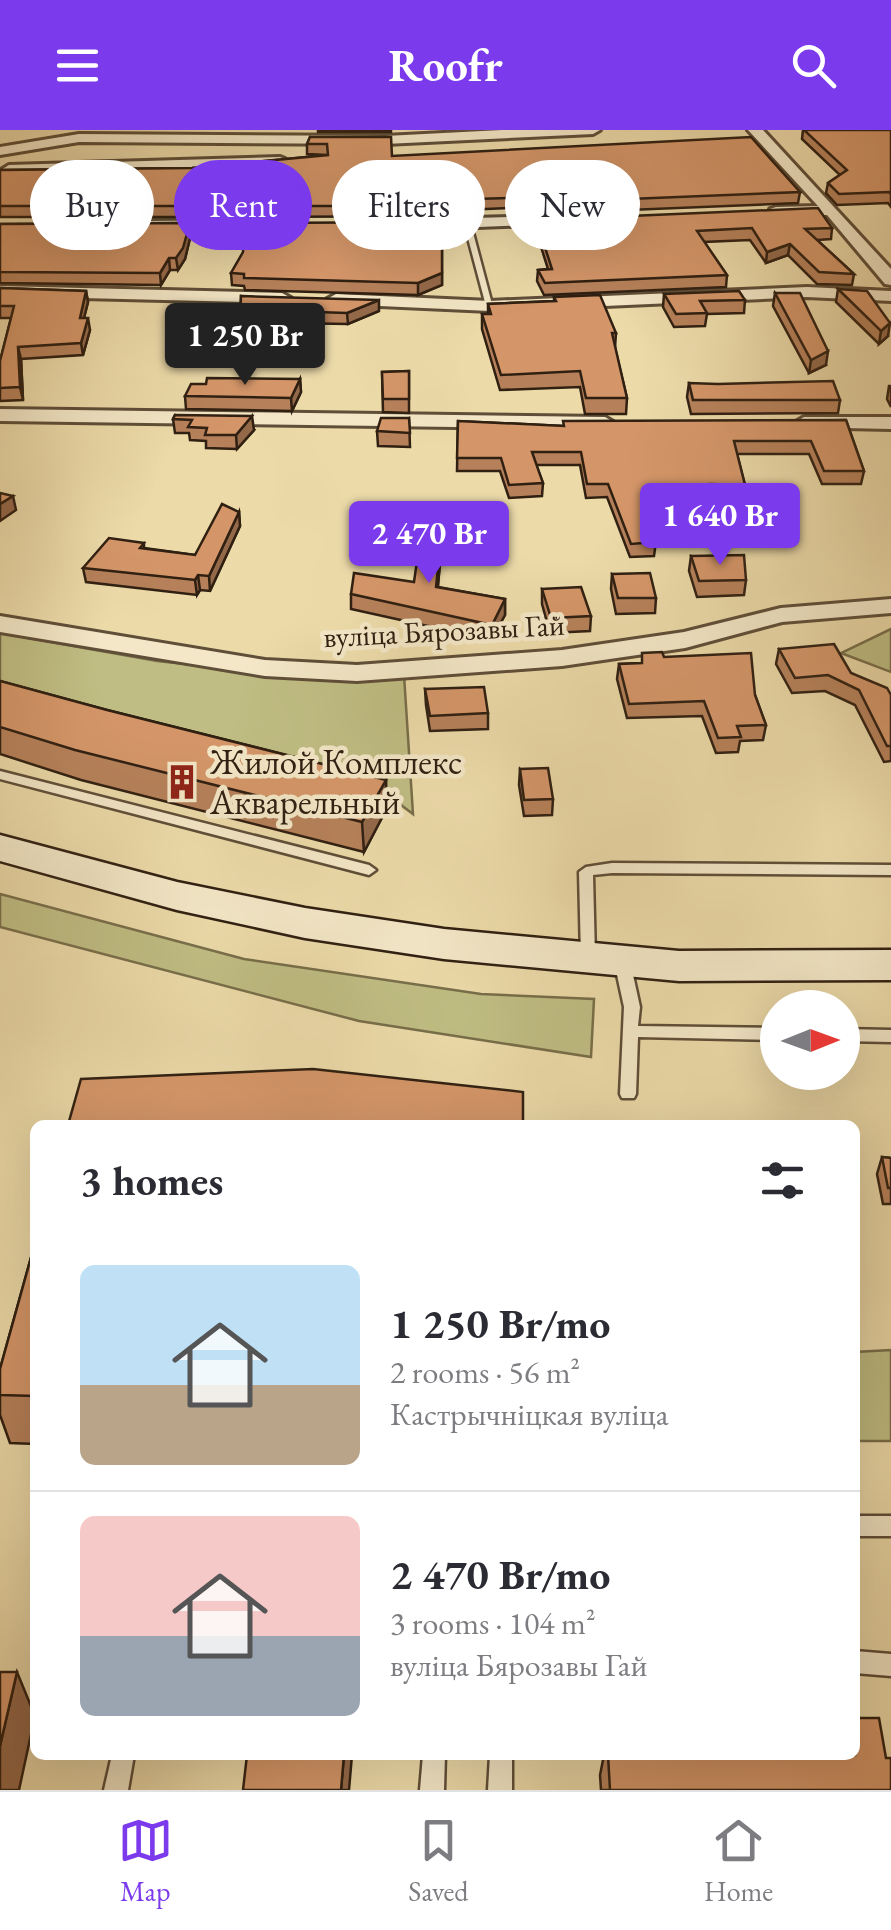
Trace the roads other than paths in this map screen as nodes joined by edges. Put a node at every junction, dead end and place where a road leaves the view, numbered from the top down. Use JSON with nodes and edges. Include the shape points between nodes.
{"nodes":[{"id":1,"x":593,"y":130,"type":"edge"},
{"id":2,"x":755,"y":130,"type":"edge"},
{"id":3,"x":114,"y":134,"type":"edge"},
{"id":4,"x":400,"y":135,"type":"edge"},
{"id":5,"x":494,"y":136,"type":"junction"},
{"id":6,"x":0,"y":151,"type":"edge"},
{"id":7,"x":372,"y":157,"type":"edge"},
{"id":8,"x":101,"y":160,"type":"edge"},
{"id":9,"x":0,"y":170,"type":"edge"},
{"id":10,"x":30,"y":170,"type":"edge"},
{"id":11,"x":831,"y":210,"type":"junction"},
{"id":12,"x":755,"y":213,"type":"edge"},
{"id":13,"x":314,"y":225,"type":"edge"},
{"id":14,"x":154,"y":226,"type":"edge"},
{"id":15,"x":475,"y":250,"type":"edge"},
{"id":16,"x":891,"y":280,"type":"edge"},
{"id":17,"x":0,"y":291,"type":"edge"},
{"id":18,"x":891,"y":296,"type":"edge"},
{"id":19,"x":490,"y":306,"type":"junction"},
{"id":20,"x":0,"y":415,"type":"edge"},
{"id":21,"x":622,"y":423,"type":"edge"},
{"id":22,"x":775,"y":423,"type":"edge"},
{"id":23,"x":891,"y":423,"type":"edge"},
{"id":24,"x":891,"y":606,"type":"edge"},
{"id":25,"x":0,"y":624,"type":"edge"},
{"id":26,"x":0,"y":775,"type":"edge"},
{"id":27,"x":0,"y":848,"type":"edge"},
{"id":28,"x":369,"y":870,"type":"dead end"},
{"id":29,"x":891,"y":870,"type":"edge"},
{"id":30,"x":605,"y":959,"type":"junction"},
{"id":31,"x":891,"y":965,"type":"edge"},
{"id":32,"x":630,"y":1031,"type":"junction"},
{"id":33,"x":760,"y":1034,"type":"edge"},
{"id":34,"x":860,"y":1035,"type":"edge"},
{"id":35,"x":891,"y":1036,"type":"edge"},
{"id":36,"x":628,"y":1094,"type":"dead end"},
{"id":37,"x":860,"y":1526,"type":"edge"},
{"id":38,"x":891,"y":1526,"type":"edge"},
{"id":39,"x":860,"y":1662,"type":"edge"},
{"id":40,"x":891,"y":1665,"type":"edge"},
{"id":41,"x":122,"y":1760,"type":"edge"},
{"id":42,"x":434,"y":1760,"type":"edge"},
{"id":43,"x":501,"y":1760,"type":"edge"},
{"id":44,"x":116,"y":1790,"type":"edge"},
{"id":45,"x":432,"y":1790,"type":"edge"},
{"id":46,"x":500,"y":1790,"type":"edge"}],
"edges":[{"from":1,"to":5,"type":"street"},
{"from":2,"to":11,"type":"street"},
{"from":3,"to":4,"type":"street"},
{"from":3,"to":6,"type":"street"},
{"from":3,"to":8,"type":"street"},
{"from":4,"to":5,"type":"street"},
{"from":5,"to":7,"type":"street","via":[[502,151]]},
{"from":9,"to":10,"type":"street"},
{"from":11,"to":12,"type":"street"},
{"from":11,"to":16,"type":"street"},
{"from":13,"to":14,"type":"street"},
{"from":15,"to":19,"type":"lane"},
{"from":17,"to":19,"type":"street"},
{"from":18,"to":19,"type":"street","via":[[807,292]]},
{"from":20,"to":21,"type":"street"},
{"from":22,"to":23,"type":"street"},
{"from":24,"to":25,"type":"street","name":"вуліца Бярозавы Гай","via":[[781,615],[685,640],[562,658],[357,673],[265,668]]},
{"from":26,"to":28,"type":"lane"},
{"from":27,"to":30,"type":"main road","via":[[304,923]]},
{"from":29,"to":30,"type":"lane","via":[[586,872]]},
{"from":30,"to":31,"type":"main road","via":[[679,966]]},
{"from":30,"to":32,"type":"lane","via":[[632,1008]]},
{"from":32,"to":33,"type":"lane"},
{"from":32,"to":36,"type":"lane"},
{"from":34,"to":35,"type":"lane"},
{"from":37,"to":38,"type":"lane"},
{"from":39,"to":40,"type":"lane"},
{"from":41,"to":44,"type":"lane"},
{"from":42,"to":45,"type":"lane"},
{"from":43,"to":46,"type":"lane"}]}
